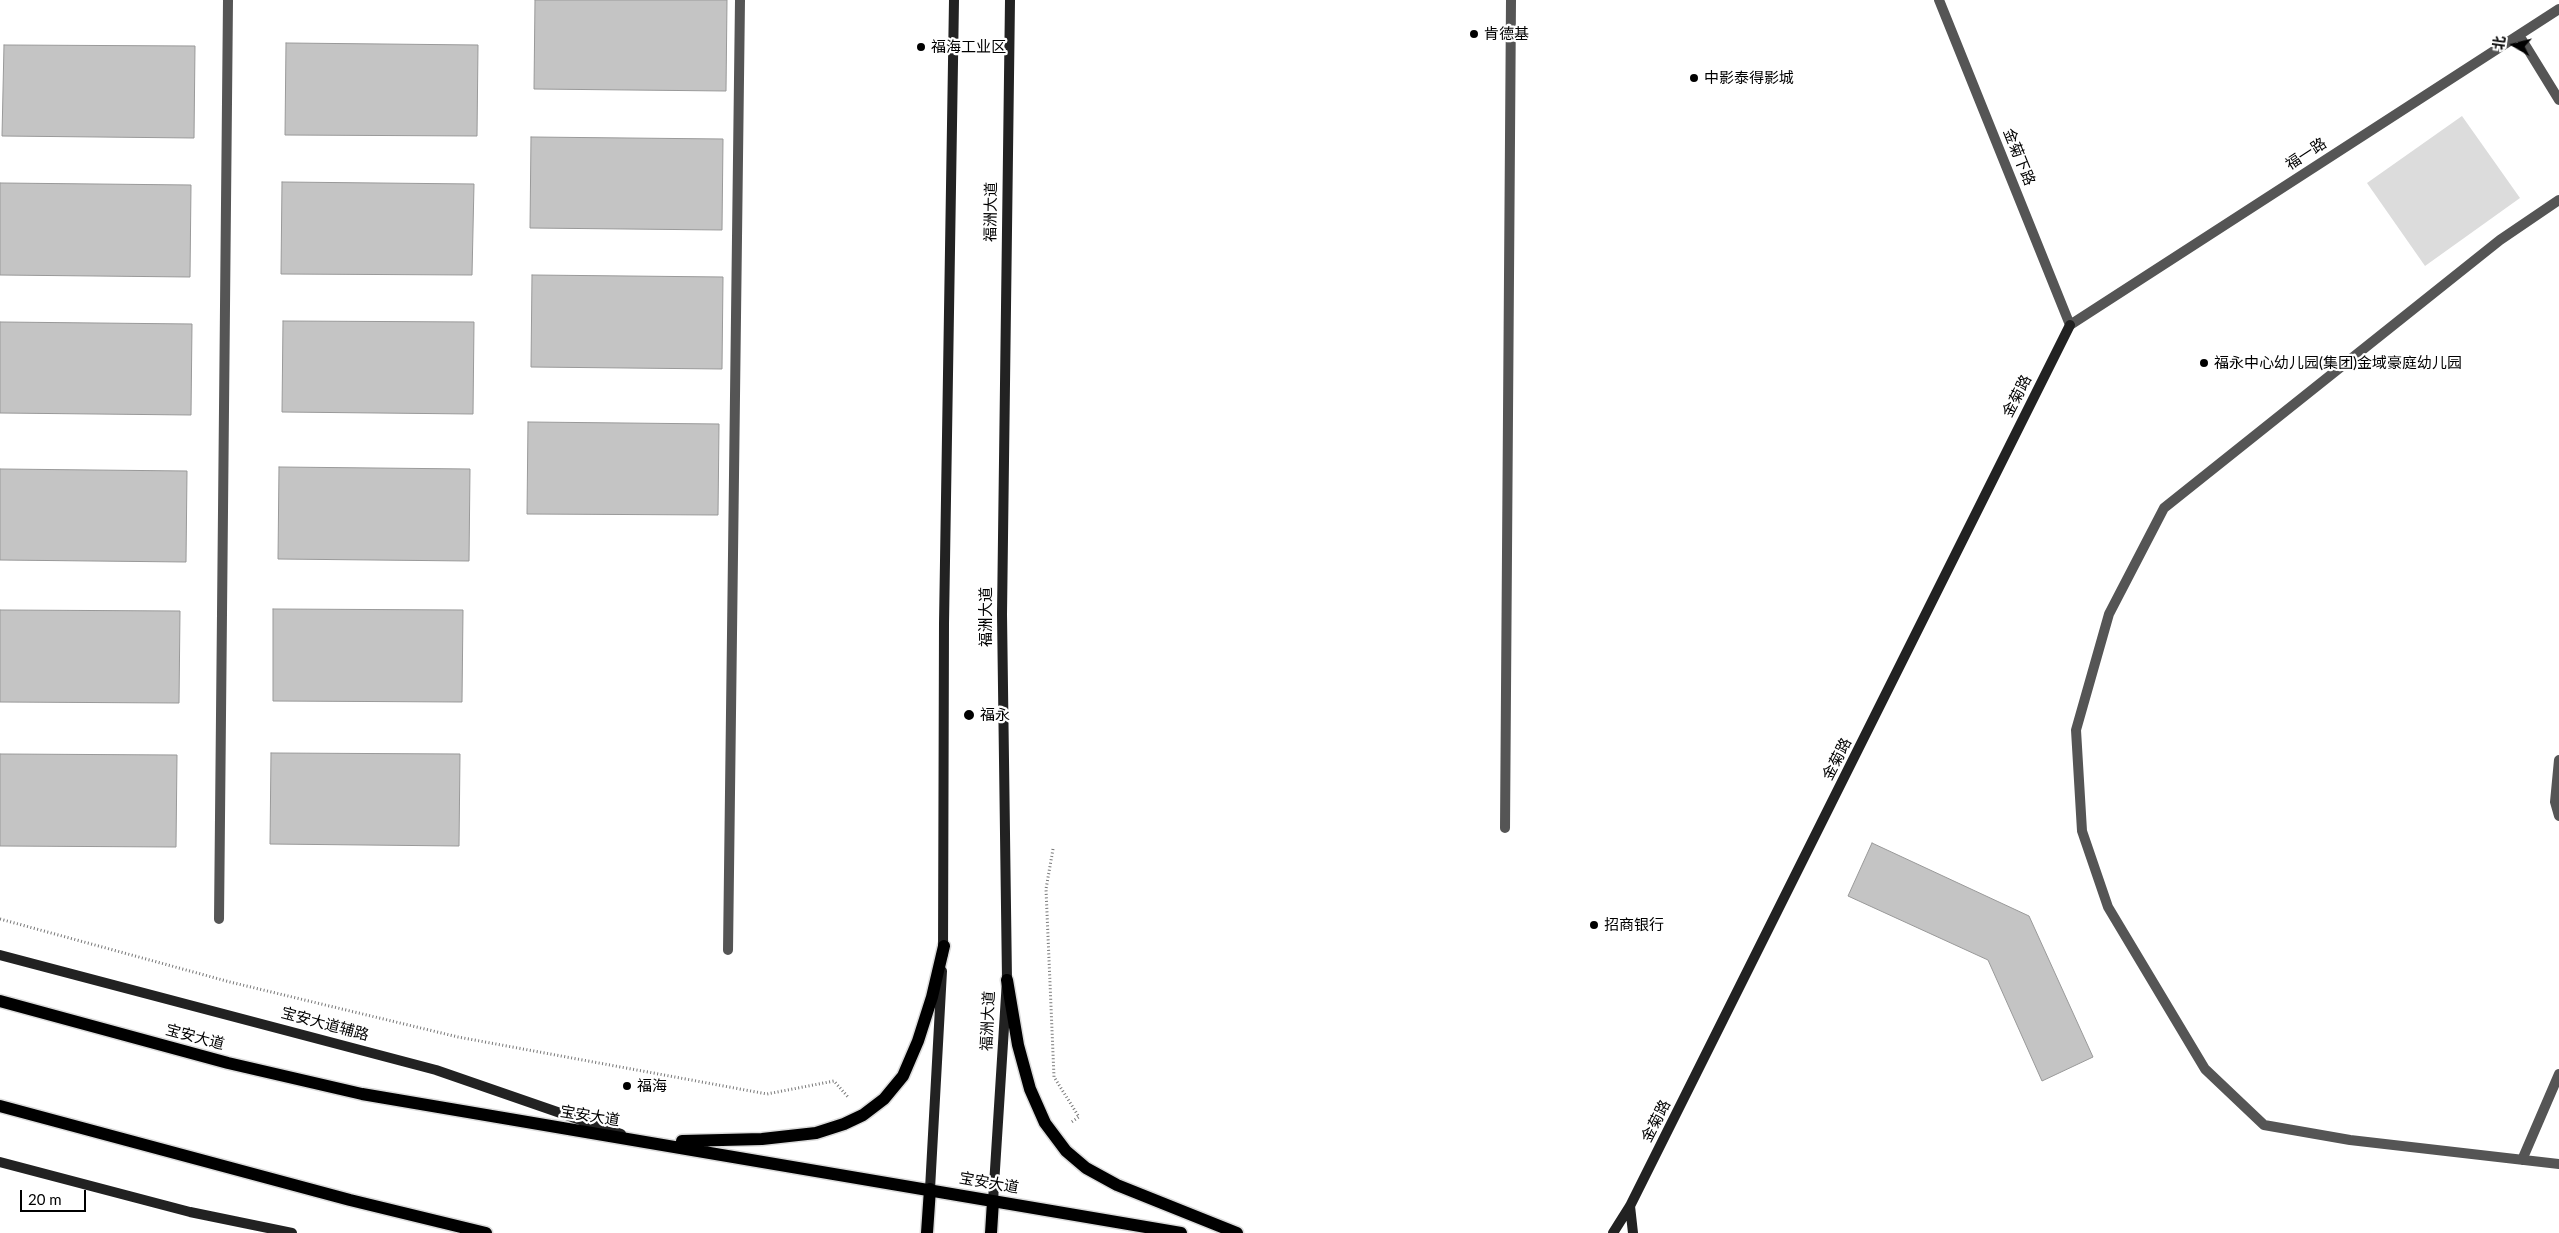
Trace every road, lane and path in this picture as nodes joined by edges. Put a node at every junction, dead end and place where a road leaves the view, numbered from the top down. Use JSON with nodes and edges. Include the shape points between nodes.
{"nodes":[{"id":1,"x":228,"y":0,"type":"edge"},
{"id":2,"x":740,"y":0,"type":"edge"},
{"id":3,"x":954,"y":0,"type":"edge"},
{"id":4,"x":1010,"y":0,"type":"edge"},
{"id":5,"x":1512,"y":0,"type":"edge"},
{"id":6,"x":1939,"y":0,"type":"edge"},
{"id":7,"x":2559,"y":9,"type":"edge"},
{"id":8,"x":2519,"y":35,"type":"junction"},
{"id":9,"x":2559,"y":100,"type":"edge"},
{"id":10,"x":2559,"y":200,"type":"edge"},
{"id":11,"x":2070,"y":325,"type":"junction"},
{"id":12,"x":2559,"y":760,"type":"edge"},
{"id":13,"x":2557,"y":802,"type":"edge"},
{"id":14,"x":2559,"y":816,"type":"edge"},
{"id":15,"x":1505,"y":828,"type":"dead end"},
{"id":16,"x":1053,"y":849,"type":"dead end"},
{"id":17,"x":0,"y":918,"type":"edge"},
{"id":18,"x":219,"y":919,"type":"dead end"},
{"id":19,"x":944,"y":946,"type":"junction"},
{"id":20,"x":728,"y":950,"type":"dead end"},
{"id":21,"x":0,"y":955,"type":"edge"},
{"id":22,"x":1006,"y":980,"type":"junction"},
{"id":23,"x":0,"y":1001,"type":"edge"},
{"id":24,"x":2559,"y":1074,"type":"edge"},
{"id":25,"x":848,"y":1098,"type":"dead end"},
{"id":26,"x":0,"y":1106,"type":"edge"},
{"id":27,"x":1070,"y":1124,"type":"dead end"},
{"id":28,"x":638,"y":1140,"type":"junction"},
{"id":29,"x":2522,"y":1160,"type":"junction"},
{"id":30,"x":0,"y":1162,"type":"edge"},
{"id":31,"x":2559,"y":1164,"type":"edge"},
{"id":32,"x":930,"y":1189,"type":"junction"},
{"id":33,"x":993,"y":1201,"type":"junction"},
{"id":34,"x":1630,"y":1206,"type":"junction"},
{"id":35,"x":292,"y":1233,"type":"edge"},
{"id":36,"x":486,"y":1233,"type":"edge"},
{"id":37,"x":927,"y":1233,"type":"edge"},
{"id":38,"x":991,"y":1233,"type":"edge"},
{"id":39,"x":1181,"y":1233,"type":"edge"},
{"id":40,"x":1237,"y":1233,"type":"edge"},
{"id":41,"x":1613,"y":1233,"type":"edge"},
{"id":42,"x":1633,"y":1233,"type":"edge"}],
"edges":[{"from":1,"to":18,"type":"street"},
{"from":2,"to":20,"type":"street"},
{"from":3,"to":19,"type":"main road","via":[[944,622]]},
{"from":4,"to":22,"type":"main road","name":"福洲大道","via":[[1002,614]]},
{"from":5,"to":15,"type":"street"},
{"from":6,"to":11,"type":"street","name":"金菊下路"},
{"from":7,"to":8,"type":"street","name":"福一路"},
{"from":8,"to":9,"type":"street"},
{"from":8,"to":11,"type":"street","name":"福一路"},
{"from":10,"to":29,"type":"street","via":[[2492,246],[2164,508],[2109,614],[2076,730],[2082,831],[2108,907],[2205,1069],[2264,1125],[2350,1140]]},
{"from":11,"to":34,"type":"main road","name":"金菊路"},
{"from":12,"to":13,"type":"street"},
{"from":13,"to":14,"type":"street"},
{"from":16,"to":27,"type":"path","via":[[1046,889],[1054,1077],[1079,1117]]},
{"from":17,"to":25,"type":"path","via":[[230,982],[458,1037],[767,1094],[834,1081]]},
{"from":19,"to":28,"type":"main road","via":[[927,1014],[902,1076],[884,1099],[863,1115],[844,1124],[792,1137],[722,1142]]},
{"from":19,"to":32,"type":"main road"},
{"from":21,"to":28,"type":"main road","name":"宝安大道辅路","via":[[436,1070]]},
{"from":22,"to":33,"type":"main road","name":"福洲大道"},
{"from":22,"to":40,"type":"main road","via":[[1030,1089],[1045,1123],[1066,1151],[1086,1168],[1117,1185]]},
{"from":23,"to":28,"type":"main road","name":"宝安大道","via":[[228,1063],[362,1094]]},
{"from":24,"to":29,"type":"street"},
{"from":26,"to":36,"type":"main road"},
{"from":28,"to":32,"type":"main road","name":"宝安大道"},
{"from":29,"to":31,"type":"street"},
{"from":30,"to":35,"type":"main road","via":[[190,1212]]},
{"from":32,"to":33,"type":"main road","name":"宝安大道"},
{"from":32,"to":37,"type":"main road"},
{"from":33,"to":38,"type":"main road","name":"福洲大道"},
{"from":33,"to":39,"type":"main road","name":"宝安大道"},
{"from":34,"to":41,"type":"main road","name":"金菊路"},
{"from":34,"to":42,"type":"main road"}]}
